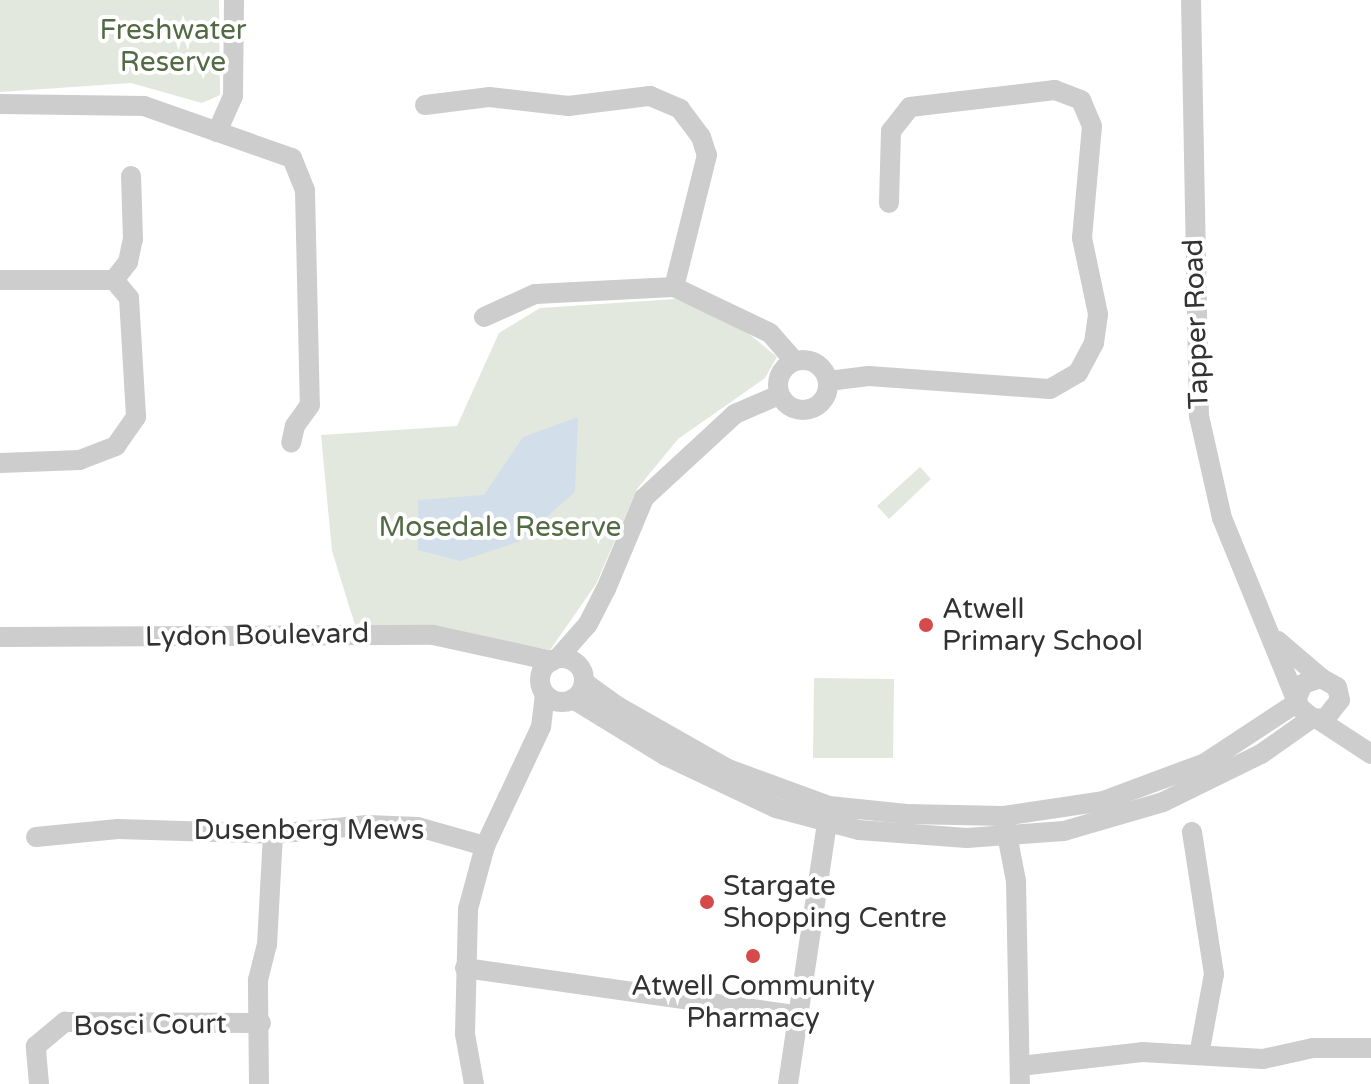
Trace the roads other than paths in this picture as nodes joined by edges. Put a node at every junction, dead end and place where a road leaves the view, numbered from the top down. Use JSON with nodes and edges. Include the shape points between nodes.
{"nodes":[{"id":1,"x":234,"y":0,"type":"edge"},
{"id":2,"x":1191,"y":0,"type":"edge"},
{"id":3,"x":0,"y":104,"type":"edge"},
{"id":4,"x":425,"y":105,"type":"dead end"},
{"id":5,"x":217,"y":132,"type":"junction"},
{"id":6,"x":131,"y":176,"type":"dead end"},
{"id":7,"x":889,"y":203,"type":"dead end"},
{"id":8,"x":0,"y":280,"type":"edge"},
{"id":9,"x":114,"y":280,"type":"junction"},
{"id":10,"x":674,"y":287,"type":"junction"},
{"id":11,"x":484,"y":317,"type":"dead end"},
{"id":12,"x":794,"y":361,"type":"junction"},
{"id":13,"x":828,"y":381,"type":"junction"},
{"id":14,"x":779,"y":395,"type":"junction"},
{"id":15,"x":291,"y":443,"type":"dead end"},
{"id":16,"x":0,"y":463,"type":"edge"},
{"id":17,"x":588,"y":624,"type":"junction"},
{"id":18,"x":1273,"y":635,"type":"junction"},
{"id":19,"x":0,"y":637,"type":"edge"},
{"id":20,"x":513,"y":652,"type":"junction"},
{"id":21,"x":555,"y":660,"type":"junction"},
{"id":22,"x":1321,"y":678,"type":"junction"},
{"id":23,"x":564,"y":688,"type":"junction"},
{"id":24,"x":1298,"y":699,"type":"junction"},
{"id":25,"x":1340,"y":700,"type":"junction"},
{"id":26,"x":1315,"y":719,"type":"junction"},
{"id":27,"x":1367,"y":750,"type":"edge"},
{"id":28,"x":828,"y":815,"type":"junction"},
{"id":29,"x":1012,"y":826,"type":"junction"},
{"id":30,"x":1192,"y":832,"type":"dead end"},
{"id":31,"x":273,"y":834,"type":"junction"},
{"id":32,"x":36,"y":837,"type":"dead end"},
{"id":33,"x":485,"y":846,"type":"junction"},
{"id":34,"x":465,"y":968,"type":"junction"},
{"id":35,"x":796,"y":1015,"type":"junction"},
{"id":36,"x":261,"y":1023,"type":"junction"},
{"id":37,"x":1371,"y":1048,"type":"edge"},
{"id":38,"x":1199,"y":1055,"type":"junction"},
{"id":39,"x":1020,"y":1075,"type":"edge"},
{"id":40,"x":39,"y":1084,"type":"edge"},
{"id":41,"x":259,"y":1084,"type":"edge"},
{"id":42,"x":474,"y":1084,"type":"edge"},
{"id":43,"x":788,"y":1084,"type":"edge"}],
"edges":[{"from":1,"to":5,"type":"street","via":[[233,96]]},
{"from":2,"to":18,"type":"street","name":"Tapper Road","via":[[1199,416],[1222,518]]},
{"from":3,"to":5,"type":"street","via":[[144,106]]},
{"from":4,"to":10,"type":"street","via":[[489,97],[568,106],[650,96],[680,109],[707,155]]},
{"from":5,"to":15,"type":"street","via":[[292,158],[305,191],[310,405],[295,426]]},
{"from":6,"to":9,"type":"street","via":[[133,239],[128,262]]},
{"from":7,"to":13,"type":"street","via":[[891,131],[910,107],[1055,90],[1081,100],[1092,126],[1082,238],[1098,314],[1094,343],[1078,373],[1050,389],[869,376]]},
{"from":8,"to":9,"type":"street"},
{"from":9,"to":16,"type":"street","via":[[129,298],[136,417],[116,446],[80,460]]},
{"from":10,"to":11,"type":"street","via":[[535,294]]},
{"from":10,"to":12,"type":"street","via":[[770,333]]},
{"from":12,"to":13,"type":"street","via":[[817,364]]},
{"from":12,"to":14,"type":"street","via":[[779,374]]},
{"from":13,"to":14,"type":"street","via":[[824,400],[809,410],[794,409]]},
{"from":14,"to":17,"type":"street","via":[[735,414],[644,498]]},
{"from":17,"to":21,"type":"street"},
{"from":17,"to":23,"type":"street"},
{"from":18,"to":22,"type":"street","name":"Tapper Road"},
{"from":18,"to":24,"type":"street","name":"Tapper Road"},
{"from":19,"to":20,"type":"street","name":"Lydon Boulevard","via":[[398,634],[473,640]]},
{"from":20,"to":21,"type":"street","name":"Lydon Boulevard"},
{"from":20,"to":23,"type":"street","name":"Lydon Boulevard"},
{"from":21,"to":23,"type":"street","name":"Lydon Boulevard"},
{"from":21,"to":23,"type":"street","via":[[542,670]]},
{"from":22,"to":24,"type":"street","via":[[1303,684]]},
{"from":22,"to":25,"type":"street","via":[[1337,687]]},
{"from":23,"to":28,"type":"street","name":"Lydon Boulevard","via":[[722,786]]},
{"from":23,"to":33,"type":"street"},
{"from":24,"to":26,"type":"street"},
{"from":24,"to":29,"type":"street","name":"Lydon Boulevard","via":[[1249,739],[1159,783]]},
{"from":25,"to":26,"type":"street","via":[[1331,716]]},
{"from":25,"to":27,"type":"street"},
{"from":26,"to":27,"type":"street"},
{"from":26,"to":29,"type":"street","name":"Lydon Boulevard","via":[[1261,754],[1163,802],[1064,831]]},
{"from":28,"to":29,"type":"street","name":"Lydon Boulevard","via":[[906,835]]},
{"from":28,"to":35,"type":"street"},
{"from":29,"to":39,"type":"street","via":[[1022,864],[1016,881]]},
{"from":30,"to":38,"type":"street","via":[[1214,974]]},
{"from":31,"to":32,"type":"street","name":"Dusenberg Mews","via":[[118,829]]},
{"from":31,"to":33,"type":"street","name":"Dusenberg Mews","via":[[330,825],[418,827]]},
{"from":31,"to":36,"type":"street","via":[[267,945],[258,980]]},
{"from":33,"to":34,"type":"street","via":[[468,909]]},
{"from":34,"to":35,"type":"street"},
{"from":34,"to":42,"type":"street","via":[[465,1034]]},
{"from":35,"to":43,"type":"street"},
{"from":36,"to":40,"type":"street","name":"Bosci Court","via":[[65,1022],[36,1046]]},
{"from":36,"to":41,"type":"street"},
{"from":37,"to":38,"type":"street","via":[[1313,1048],[1263,1059]]},
{"from":38,"to":39,"type":"street","via":[[1142,1052]]}]}
